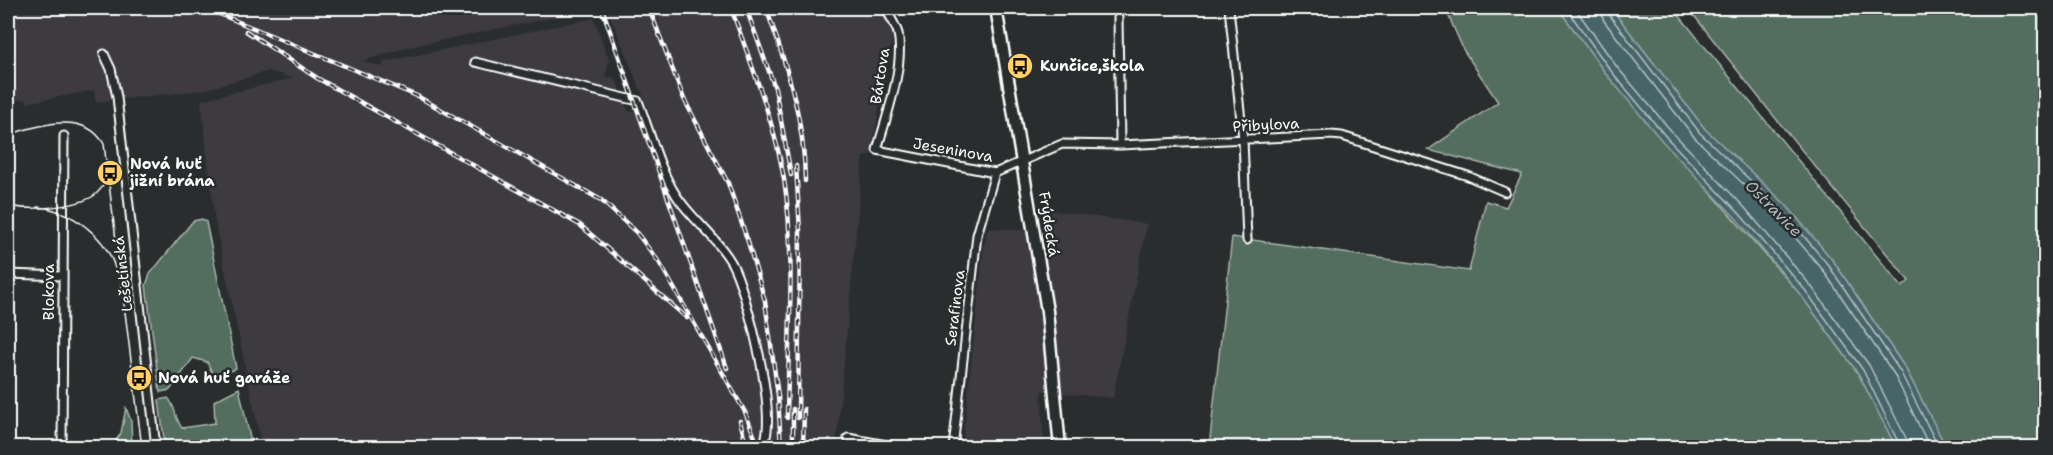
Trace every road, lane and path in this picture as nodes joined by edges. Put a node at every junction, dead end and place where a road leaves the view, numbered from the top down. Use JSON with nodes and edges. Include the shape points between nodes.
{"nodes":[{"id":1,"x":885,"y":8,"type":"edge"},
{"id":2,"x":996,"y":8,"type":"edge"},
{"id":3,"x":1229,"y":8,"type":"edge"},
{"id":4,"x":1118,"y":18,"type":"dead end"},
{"id":5,"x":104,"y":54,"type":"dead end"},
{"id":6,"x":475,"y":62,"type":"dead end"},
{"id":7,"x":64,"y":136,"type":"dead end"},
{"id":8,"x":1243,"y":139,"type":"junction"},
{"id":9,"x":1120,"y":146,"type":"junction"},
{"id":10,"x":877,"y":150,"type":"joint"},
{"id":11,"x":1023,"y":161,"type":"junction"},
{"id":12,"x":994,"y":173,"type":"junction"},
{"id":13,"x":1505,"y":192,"type":"dead end"},
{"id":14,"x":1247,"y":240,"type":"dead end"},
{"id":15,"x":8,"y":274,"type":"edge"},
{"id":16,"x":63,"y":276,"type":"junction"},
{"id":17,"x":848,"y":438,"type":"dead end"},
{"id":18,"x":62,"y":447,"type":"edge"},
{"id":19,"x":156,"y":447,"type":"edge"},
{"id":20,"x":762,"y":447,"type":"edge"},
{"id":21,"x":904,"y":447,"type":"edge"},
{"id":22,"x":953,"y":447,"type":"edge"},
{"id":23,"x":1060,"y":447,"type":"edge"}],
"edges":[{"from":1,"to":10,"type":"street","name":"Bártova","via":[[897,32],[899,47]]},
{"from":2,"to":11,"type":"main road","name":"Frýdecká"},
{"from":3,"to":8,"type":"street"},
{"from":4,"to":9,"type":"street"},
{"from":5,"to":19,"type":"street","name":"Lešetínská","via":[[117,97]]},
{"from":6,"to":20,"type":"street","via":[[638,100],[675,194],[713,236],[737,274],[763,375],[768,423]]},
{"from":7,"to":16,"type":"street","name":"Blokova"},
{"from":8,"to":9,"type":"street","name":"Přibylova"},
{"from":8,"to":13,"type":"street","name":"Přibylova","via":[[1342,136],[1468,176]]},
{"from":8,"to":14,"type":"street"},
{"from":9,"to":11,"type":"street","name":"Přibylova","via":[[1062,144]]},
{"from":10,"to":12,"type":"street","name":"Jeseninova"},
{"from":11,"to":12,"type":"street","name":"Jeseninova"},
{"from":11,"to":23,"type":"main road","name":"Frýdecká","via":[[1047,311]]},
{"from":12,"to":22,"type":"street","name":"Serafinova","via":[[977,235]]},
{"from":15,"to":16,"type":"street"},
{"from":16,"to":18,"type":"street","name":"Blokova"},
{"from":17,"to":21,"type":"street"}]}
